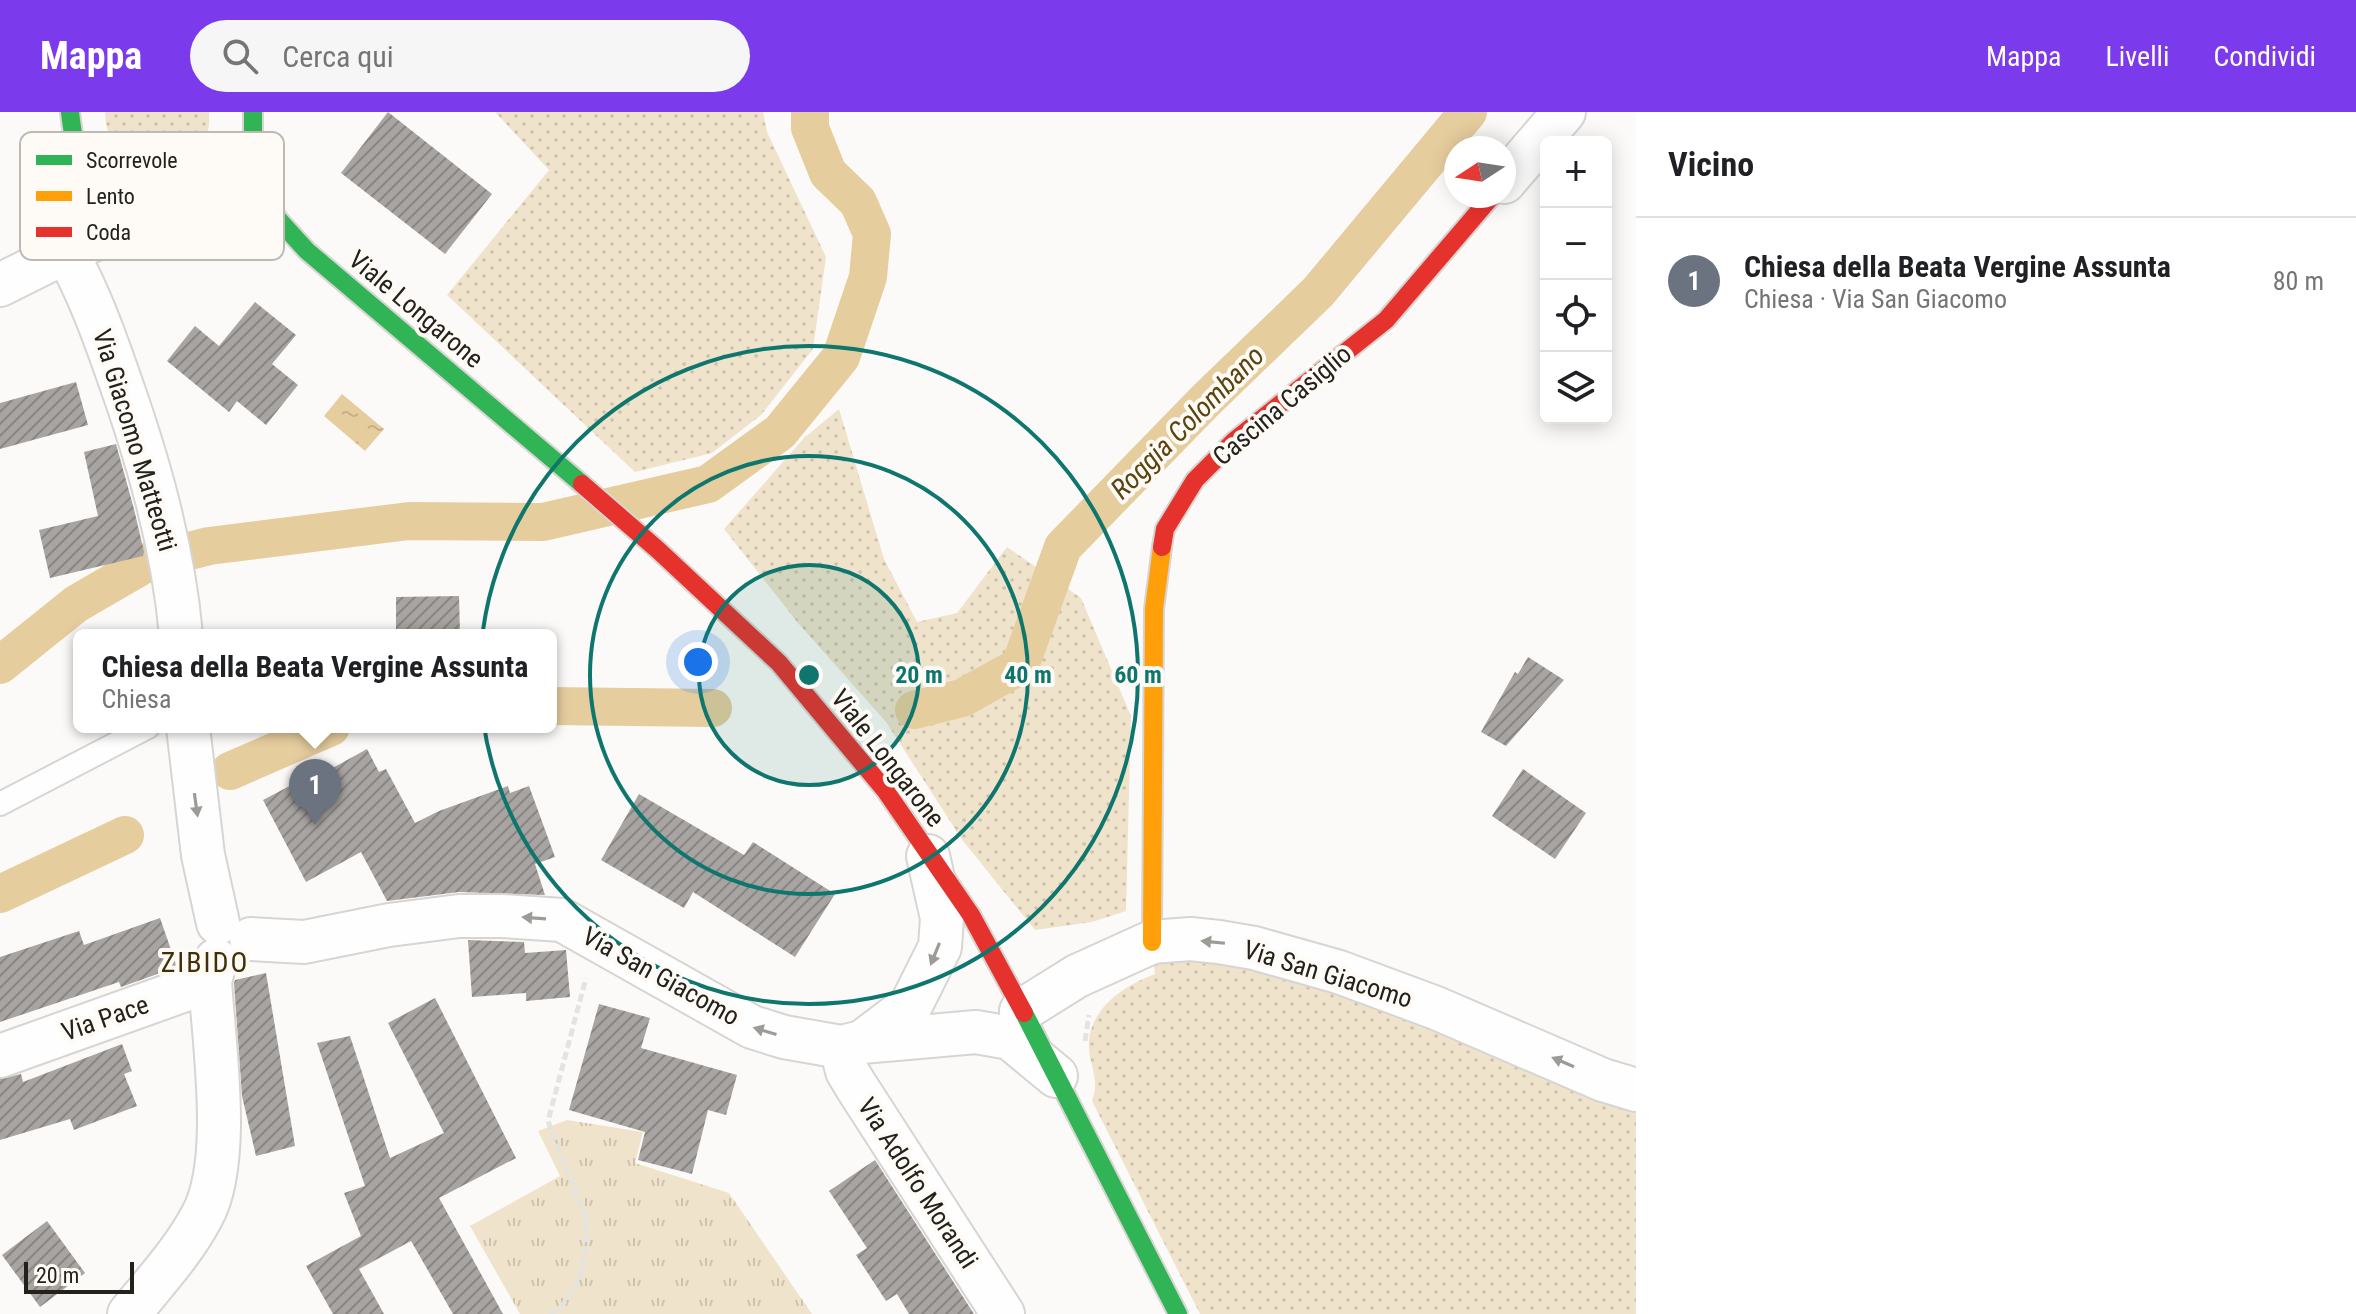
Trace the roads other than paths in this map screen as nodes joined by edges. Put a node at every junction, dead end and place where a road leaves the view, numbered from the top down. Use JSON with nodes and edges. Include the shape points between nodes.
{"nodes":[{"id":1,"x":70,"y":112,"type":"edge"},
{"id":2,"x":1564,"y":112,"type":"edge"},
{"id":3,"x":72,"y":132,"type":"edge"},
{"id":4,"x":1516,"y":168,"type":"edge"},
{"id":5,"x":1482,"y":208,"type":"edge"},
{"id":6,"x":284,"y":226,"type":"edge"},
{"id":7,"x":284,"y":239,"type":"edge"},
{"id":8,"x":307,"y":251,"type":"junction"},
{"id":9,"x":50,"y":260,"type":"edge"},
{"id":10,"x":70,"y":260,"type":"edge"},
{"id":11,"x":0,"y":285,"type":"edge"},
{"id":12,"x":180,"y":629,"type":"edge"},
{"id":13,"x":136,"y":733,"type":"edge"},
{"id":14,"x":189,"y":733,"type":"edge"},
{"id":15,"x":0,"y":804,"type":"edge"},
{"id":16,"x":927,"y":851,"type":"junction"},
{"id":17,"x":1152,"y":942,"type":"junction"},
{"id":18,"x":224,"y":951,"type":"junction"},
{"id":19,"x":1021,"y":1011,"type":"junction"},
{"id":20,"x":852,"y":1045,"type":"junction"},
{"id":21,"x":0,"y":1056,"type":"edge"},
{"id":22,"x":1056,"y":1076,"type":"junction"},
{"id":23,"x":1636,"y":1090,"type":"edge"},
{"id":24,"x":129,"y":1314,"type":"edge"},
{"id":25,"x":1003,"y":1314,"type":"edge"},
{"id":26,"x":1178,"y":1314,"type":"edge"}],
"edges":[{"from":1,"to":3,"type":"main road"},
{"from":2,"to":4,"type":"street"},
{"from":5,"to":17,"type":"main road","name":"Cascina Casiglio","via":[[1386,320],[1234,441],[1195,480],[1165,529],[1154,609]]},
{"from":6,"to":8,"type":"main road","name":"Viale Longarone"},
{"from":7,"to":8,"type":"main road","name":"Viale Longarone"},
{"from":8,"to":16,"type":"main road","name":"Viale Longarone","via":[[658,550],[779,663],[885,790]]},
{"from":9,"to":11,"type":"street"},
{"from":10,"to":12,"type":"street","name":"Via Giacomo Matteotti","via":[[90,296],[136,428],[169,544]]},
{"from":13,"to":15,"type":"lane"},
{"from":14,"to":18,"type":"street","one_way":true,"via":[[201,842]]},
{"from":16,"to":19,"type":"main road","name":"Viale Longarone","via":[[971,915]]},
{"from":16,"to":20,"type":"street","one_way":true,"via":[[942,918],[940,947],[911,1005]]},
{"from":17,"to":19,"type":"street","name":"Via San Giacomo","via":[[1077,976]]},
{"from":23,"to":17,"type":"street","name":"Via San Giacomo","one_way":true,"via":[[1339,972],[1219,942]]},
{"from":20,"to":18,"type":"street","name":"Via San Giacomo","one_way":true,"via":[[784,1037],[752,1027],[562,920],[459,916]]},
{"from":18,"to":21,"type":"street","name":"Via Pace"},
{"from":18,"to":24,"type":"street","via":[[213,1190],[186,1240]]},
{"from":19,"to":22,"type":"main road","name":"Viale Longarone"},
{"from":20,"to":22,"type":"street","name":"Via San Giacomo","via":[[976,1032],[1010,1038]]},
{"from":20,"to":25,"type":"street","name":"Via Adolfo Morandi","via":[[847,1071]]},
{"from":22,"to":26,"type":"main road","name":"Viale Longarone"}]}
